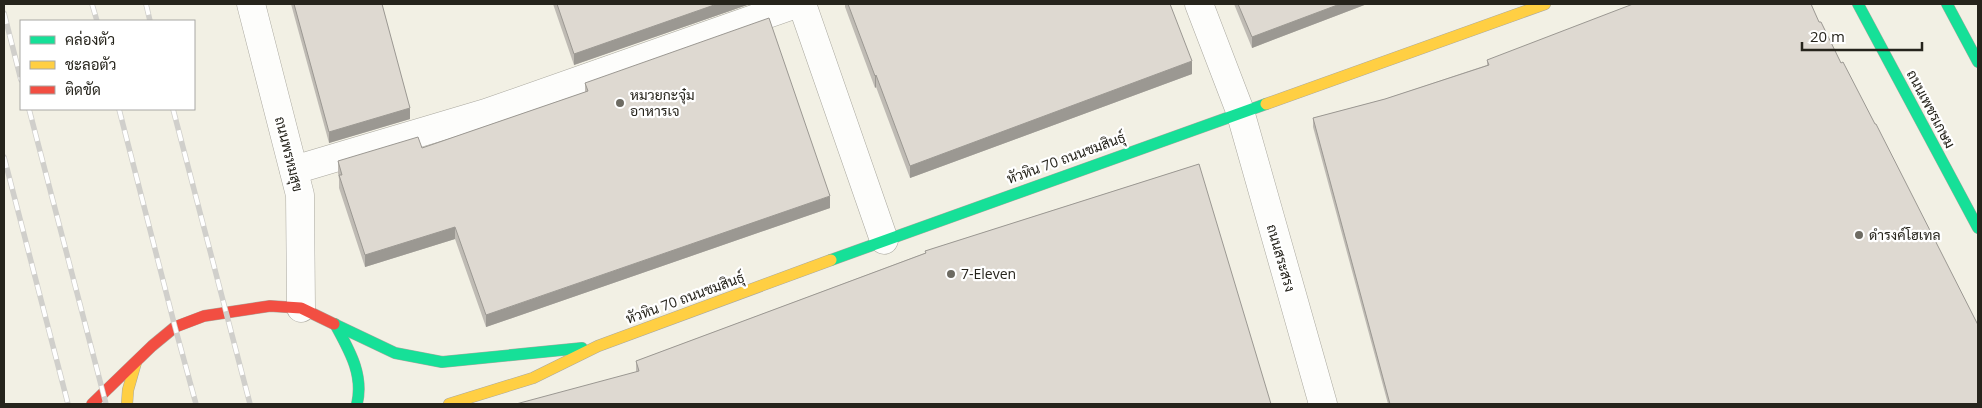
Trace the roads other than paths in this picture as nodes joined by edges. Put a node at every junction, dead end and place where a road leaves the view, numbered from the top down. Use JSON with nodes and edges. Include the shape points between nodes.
{"nodes":[{"id":1,"x":251,"y":4,"type":"edge"},
{"id":2,"x":796,"y":4,"type":"edge"},
{"id":3,"x":802,"y":4,"type":"edge"},
{"id":4,"x":1200,"y":4,"type":"edge"},
{"id":5,"x":1543,"y":4,"type":"edge"},
{"id":6,"x":1858,"y":4,"type":"edge"},
{"id":7,"x":1946,"y":4,"type":"edge"},
{"id":8,"x":1978,"y":62,"type":"edge"},
{"id":9,"x":1240,"y":111,"type":"junction"},
{"id":10,"x":294,"y":170,"type":"junction"},
{"id":11,"x":1978,"y":228,"type":"edge"},
{"id":12,"x":884,"y":240,"type":"junction"},
{"id":13,"x":301,"y":308,"type":"junction"},
{"id":14,"x":335,"y":324,"type":"junction"},
{"id":15,"x":598,"y":346,"type":"junction"},
{"id":16,"x":137,"y":361,"type":"junction"},
{"id":17,"x":92,"y":404,"type":"edge"},
{"id":18,"x":127,"y":404,"type":"edge"},
{"id":19,"x":357,"y":404,"type":"edge"},
{"id":20,"x":449,"y":404,"type":"edge"},
{"id":21,"x":1323,"y":404,"type":"edge"}],
"edges":[{"from":1,"to":10,"type":"street","name":"ถนนพรหมสุข"},
{"from":2,"to":10,"type":"street","via":[[486,113]]},
{"from":3,"to":12,"type":"street"},
{"from":4,"to":9,"type":"street","name":"ถนนสระสรง"},
{"from":5,"to":9,"type":"main road","name":"หัวหิน 70 ถนนชมสินธุ์"},
{"from":6,"to":11,"type":"main road","name":"ถนนเพชรเกษม"},
{"from":7,"to":8,"type":"main road"},
{"from":9,"to":12,"type":"main road","name":"หัวหิน 70 ถนนชมสินธุ์"},
{"from":9,"to":21,"type":"street","name":"ถนนสระสรง"},
{"from":10,"to":13,"type":"street","name":"ถนนพรหมสุข","via":[[300,196]]},
{"from":12,"to":15,"type":"main road","name":"หัวหิน 70 ถนนชมสินธุ์"},
{"from":13,"to":14,"type":"main road","name":"หัวหิน 70 ถนนชมสินธุ์"},
{"from":13,"to":16,"type":"main road","name":"หัวหิน 70 ถนนชมสินธุ์","via":[[270,306],[204,316],[174,327]]},
{"from":14,"to":15,"type":"main road","name":"หัวหิน 70 ถนนชมสินธุ์","via":[[395,353],[442,362]]},
{"from":14,"to":19,"type":"main road","via":[[360,380],[361,394]]},
{"from":15,"to":20,"type":"main road","name":"หัวหิน 70 ถนนชมสินธุ์","via":[[533,378]]},
{"from":16,"to":17,"type":"main road","name":"หัวหิน 70 ถนนชมสินธุ์"},
{"from":16,"to":18,"type":"main road"}]}
